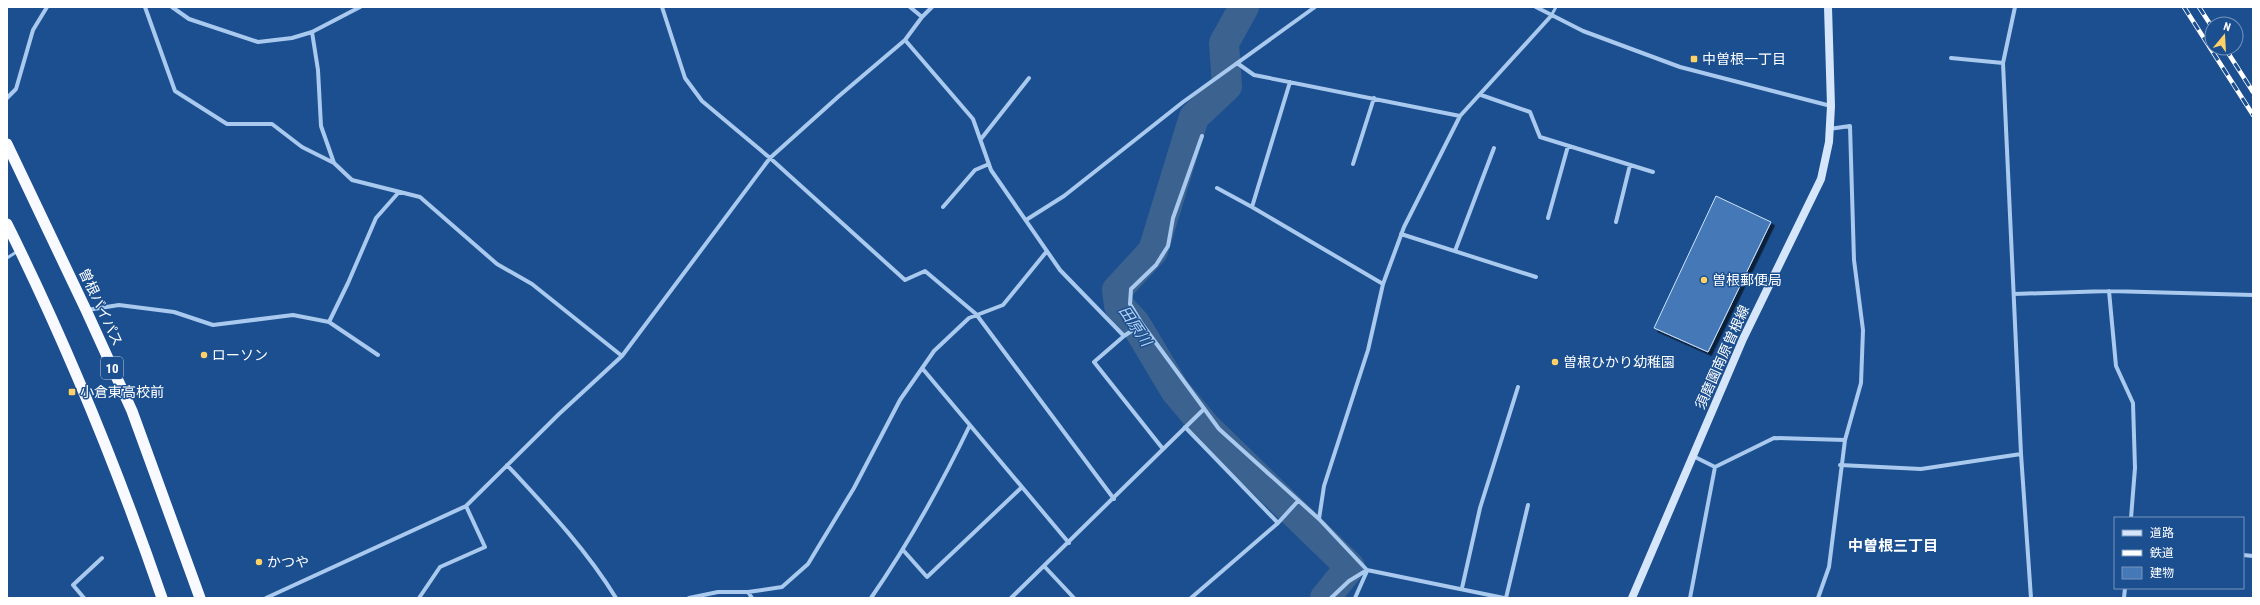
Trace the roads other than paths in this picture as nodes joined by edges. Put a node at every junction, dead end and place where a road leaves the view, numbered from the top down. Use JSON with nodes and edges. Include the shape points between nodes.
{"nodes":[{"id":1,"x":47,"y":7,"type":"edge"},
{"id":2,"x":146,"y":7,"type":"edge"},
{"id":3,"x":172,"y":7,"type":"edge"},
{"id":4,"x":360,"y":7,"type":"edge"},
{"id":5,"x":662,"y":7,"type":"edge"},
{"id":6,"x":910,"y":7,"type":"edge"},
{"id":7,"x":932,"y":7,"type":"edge"},
{"id":8,"x":1315,"y":7,"type":"edge"},
{"id":9,"x":1536,"y":7,"type":"edge"},
{"id":10,"x":1556,"y":7,"type":"edge"},
{"id":11,"x":1828,"y":7,"type":"edge"},
{"id":12,"x":2015,"y":7,"type":"edge"},
{"id":13,"x":1551,"y":16,"type":"junction"},
{"id":14,"x":922,"y":17,"type":"junction"},
{"id":15,"x":312,"y":32,"type":"junction"},
{"id":16,"x":905,"y":40,"type":"junction"},
{"id":17,"x":1951,"y":58,"type":"dead end"},
{"id":18,"x":1237,"y":62,"type":"junction"},
{"id":19,"x":2002,"y":63,"type":"junction"},
{"id":20,"x":1029,"y":78,"type":"dead end"},
{"id":21,"x":1290,"y":82,"type":"junction"},
{"id":22,"x":1481,"y":95,"type":"junction"},
{"id":23,"x":7,"y":98,"type":"edge"},
{"id":24,"x":1374,"y":98,"type":"junction"},
{"id":25,"x":1831,"y":106,"type":"junction"},
{"id":26,"x":1460,"y":116,"type":"junction"},
{"id":27,"x":1829,"y":129,"type":"junction"},
{"id":28,"x":1202,"y":136,"type":"dead end"},
{"id":29,"x":981,"y":139,"type":"junction"},
{"id":30,"x":7,"y":144,"type":"edge"},
{"id":31,"x":1568,"y":146,"type":"junction"},
{"id":32,"x":1494,"y":148,"type":"dead end"},
{"id":33,"x":770,"y":158,"type":"junction"},
{"id":34,"x":334,"y":163,"type":"junction"},
{"id":35,"x":989,"y":164,"type":"junction"},
{"id":36,"x":1354,"y":164,"type":"dead end"},
{"id":37,"x":1630,"y":165,"type":"junction"},
{"id":38,"x":1653,"y":172,"type":"dead end"},
{"id":39,"x":1217,"y":188,"type":"dead end"},
{"id":40,"x":399,"y":192,"type":"junction"},
{"id":41,"x":943,"y":207,"type":"dead end"},
{"id":42,"x":1252,"y":207,"type":"junction"},
{"id":43,"x":1548,"y":218,"type":"dead end"},
{"id":44,"x":1026,"y":220,"type":"junction"},
{"id":45,"x":1616,"y":222,"type":"dead end"},
{"id":46,"x":7,"y":224,"type":"edge"},
{"id":47,"x":1401,"y":234,"type":"junction"},
{"id":48,"x":20,"y":250,"type":"junction"},
{"id":49,"x":1047,"y":251,"type":"junction"},
{"id":50,"x":1455,"y":251,"type":"junction"},
{"id":51,"x":7,"y":258,"type":"edge"},
{"id":52,"x":1536,"y":277,"type":"dead end"},
{"id":53,"x":1383,"y":284,"type":"junction"},
{"id":54,"x":2109,"y":291,"type":"junction"},
{"id":55,"x":2014,"y":294,"type":"junction"},
{"id":56,"x":2253,"y":295,"type":"edge"},
{"id":57,"x":86,"y":310,"type":"junction"},
{"id":58,"x":976,"y":314,"type":"junction"},
{"id":59,"x":329,"y":322,"type":"junction"},
{"id":60,"x":1142,"y":324,"type":"junction"},
{"id":61,"x":1124,"y":336,"type":"junction"},
{"id":62,"x":378,"y":355,"type":"dead end"},
{"id":63,"x":622,"y":356,"type":"junction"},
{"id":64,"x":922,"y":368,"type":"junction"},
{"id":65,"x":1518,"y":387,"type":"dead end"},
{"id":66,"x":1203,"y":410,"type":"junction"},
{"id":67,"x":970,"y":425,"type":"junction"},
{"id":68,"x":1185,"y":427,"type":"junction"},
{"id":69,"x":1845,"y":440,"type":"junction"},
{"id":70,"x":1163,"y":449,"type":"junction"},
{"id":71,"x":2021,"y":454,"type":"junction"},
{"id":72,"x":1692,"y":456,"type":"junction"},
{"id":73,"x":507,"y":465,"type":"junction"},
{"id":74,"x":1840,"y":465,"type":"junction"},
{"id":75,"x":1715,"y":467,"type":"junction"},
{"id":76,"x":1022,"y":487,"type":"junction"},
{"id":77,"x":1114,"y":499,"type":"junction"},
{"id":78,"x":1298,"y":501,"type":"junction"},
{"id":79,"x":1528,"y":505,"type":"dead end"},
{"id":80,"x":466,"y":506,"type":"junction"},
{"id":81,"x":2130,"y":517,"type":"edge"},
{"id":82,"x":1320,"y":519,"type":"junction"},
{"id":83,"x":1278,"y":523,"type":"junction"},
{"id":84,"x":1069,"y":543,"type":"junction"},
{"id":85,"x":903,"y":550,"type":"junction"},
{"id":86,"x":102,"y":558,"type":"dead end"},
{"id":87,"x":1044,"y":566,"type":"junction"},
{"id":88,"x":1367,"y":570,"type":"junction"},
{"id":89,"x":1462,"y":588,"type":"junction"},
{"id":90,"x":748,"y":592,"type":"junction"},
{"id":91,"x":1497,"y":597,"type":"edge"},
{"id":92,"x":84,"y":598,"type":"edge"},
{"id":93,"x":162,"y":598,"type":"edge"},
{"id":94,"x":200,"y":598,"type":"edge"},
{"id":95,"x":266,"y":598,"type":"edge"},
{"id":96,"x":419,"y":598,"type":"edge"},
{"id":97,"x":616,"y":598,"type":"edge"},
{"id":98,"x":689,"y":598,"type":"edge"},
{"id":99,"x":752,"y":598,"type":"edge"},
{"id":100,"x":871,"y":598,"type":"edge"},
{"id":101,"x":1012,"y":598,"type":"edge"},
{"id":102,"x":1074,"y":598,"type":"edge"},
{"id":103,"x":1191,"y":598,"type":"edge"},
{"id":104,"x":1331,"y":598,"type":"edge"},
{"id":105,"x":1355,"y":598,"type":"edge"},
{"id":106,"x":1505,"y":598,"type":"edge"},
{"id":107,"x":1632,"y":598,"type":"edge"},
{"id":108,"x":1690,"y":598,"type":"edge"},
{"id":109,"x":1818,"y":598,"type":"edge"},
{"id":110,"x":2031,"y":598,"type":"edge"}],
"edges":[{"from":1,"to":23,"type":"street","via":[[33,30],[16,89]]},
{"from":2,"to":34,"type":"street","via":[[175,91],[227,124],[272,124],[302,146]]},
{"from":3,"to":15,"type":"street","via":[[189,18],[258,42],[292,38]]},
{"from":4,"to":15,"type":"street"},
{"from":5,"to":33,"type":"street","via":[[685,78],[702,101]]},
{"from":6,"to":14,"type":"street"},
{"from":7,"to":14,"type":"street"},
{"from":8,"to":18,"type":"street"},
{"from":9,"to":13,"type":"street"},
{"from":10,"to":13,"type":"lane"},
{"from":11,"to":25,"type":"main road","name":"須磨園南原曽根線"},
{"from":12,"to":19,"type":"street"},
{"from":13,"to":22,"type":"street"},
{"from":13,"to":25,"type":"street","via":[[1583,31],[1680,67]]},
{"from":14,"to":16,"type":"street"},
{"from":15,"to":34,"type":"street","via":[[318,70],[321,126]]},
{"from":16,"to":29,"type":"street","via":[[974,119]]},
{"from":16,"to":33,"type":"street"},
{"from":17,"to":19,"type":"street"},
{"from":18,"to":21,"type":"street","via":[[1254,75]]},
{"from":18,"to":44,"type":"street","via":[[1064,196]]},
{"from":19,"to":55,"type":"street"},
{"from":20,"to":29,"type":"street"},
{"from":21,"to":24,"type":"street"},
{"from":21,"to":42,"type":"street"},
{"from":22,"to":26,"type":"street"},
{"from":22,"to":31,"type":"street","via":[[1530,112],[1540,137]]},
{"from":24,"to":26,"type":"street"},
{"from":24,"to":36,"type":"street"},
{"from":25,"to":27,"type":"main road","name":"須磨園南原曽根線"},
{"from":26,"to":47,"type":"street"},
{"from":27,"to":69,"type":"street","via":[[1850,126],[1854,260],[1863,330],[1861,382]]},
{"from":27,"to":72,"type":"main road","name":"須磨園南原曽根線","via":[[1829,142],[1821,179],[1743,340]]},
{"from":28,"to":60,"type":"street","via":[[1173,218],[1168,246],[1156,265],[1131,289],[1130,304]]},
{"from":29,"to":35,"type":"street"},
{"from":30,"to":57,"type":"highway","name":"曽根バイパス","number":"10"},
{"from":31,"to":37,"type":"street"},
{"from":31,"to":43,"type":"street"},
{"from":32,"to":50,"type":"street"},
{"from":33,"to":58,"type":"street","via":[[905,280],[925,271]]},
{"from":33,"to":63,"type":"street"},
{"from":34,"to":40,"type":"street","via":[[352,180]]},
{"from":35,"to":41,"type":"street","via":[[975,170]]},
{"from":35,"to":44,"type":"street"},
{"from":37,"to":38,"type":"street"},
{"from":37,"to":45,"type":"street"},
{"from":39,"to":42,"type":"street"},
{"from":40,"to":59,"type":"street","via":[[376,218]]},
{"from":40,"to":63,"type":"street","via":[[420,197],[497,264],[532,284]]},
{"from":42,"to":53,"type":"street"},
{"from":44,"to":49,"type":"street"},
{"from":46,"to":48,"type":"highway","number":"10"},
{"from":47,"to":50,"type":"street"},
{"from":47,"to":53,"type":"street"},
{"from":48,"to":51,"type":"lane"},
{"from":48,"to":93,"type":"highway","number":"10","via":[[57,329],[116,469]]},
{"from":49,"to":58,"type":"street","via":[[1003,305]]},
{"from":49,"to":61,"type":"street","via":[[1060,270]]},
{"from":50,"to":52,"type":"street"},
{"from":53,"to":82,"type":"street","via":[[1368,350],[1324,486]]},
{"from":54,"to":55,"type":"street"},
{"from":54,"to":56,"type":"street"},
{"from":54,"to":81,"type":"street","via":[[2116,366],[2133,403],[2134,468]]},
{"from":55,"to":71,"type":"street"},
{"from":57,"to":59,"type":"street","via":[[127,306],[174,312],[213,325],[293,315]]},
{"from":57,"to":94,"type":"highway","name":"曽根バイパス","number":"10","via":[[132,411]]},
{"from":58,"to":64,"type":"street","via":[[934,351]]},
{"from":58,"to":77,"type":"street"},
{"from":59,"to":62,"type":"street"},
{"from":60,"to":61,"type":"street"},
{"from":60,"to":66,"type":"street"},
{"from":61,"to":70,"type":"street","via":[[1094,362]]},
{"from":63,"to":73,"type":"street"},
{"from":64,"to":67,"type":"street"},
{"from":64,"to":90,"type":"street","via":[[900,400],[854,488],[808,564],[782,587]]},
{"from":65,"to":89,"type":"street","via":[[1480,508]]},
{"from":66,"to":68,"type":"street"},
{"from":66,"to":78,"type":"street","via":[[1219,429]]},
{"from":67,"to":76,"type":"street"},
{"from":67,"to":85,"type":"street","via":[[941,485]]},
{"from":68,"to":70,"type":"street"},
{"from":68,"to":83,"type":"street"},
{"from":69,"to":74,"type":"street"},
{"from":69,"to":75,"type":"street","via":[[1774,438]]},
{"from":70,"to":77,"type":"street"},
{"from":71,"to":74,"type":"street","via":[[1921,469]]},
{"from":71,"to":110,"type":"street"},
{"from":72,"to":75,"type":"street"},
{"from":72,"to":107,"type":"main road","name":"須磨園南原曽根線"},
{"from":73,"to":80,"type":"street"},
{"from":73,"to":97,"type":"street","via":[[558,520],[599,571]]},
{"from":74,"to":109,"type":"street","via":[[1829,567]]},
{"from":75,"to":108,"type":"street"},
{"from":76,"to":84,"type":"street"},
{"from":76,"to":85,"type":"street","via":[[927,577]]},
{"from":77,"to":84,"type":"street"},
{"from":78,"to":82,"type":"street"},
{"from":78,"to":83,"type":"street"},
{"from":79,"to":106,"type":"street"},
{"from":80,"to":95,"type":"street"},
{"from":80,"to":96,"type":"street","via":[[485,547],[440,568]]},
{"from":82,"to":88,"type":"street"},
{"from":83,"to":103,"type":"street"},
{"from":84,"to":87,"type":"street"},
{"from":85,"to":100,"type":"street"},
{"from":86,"to":92,"type":"street","via":[[73,584]]},
{"from":87,"to":101,"type":"street"},
{"from":87,"to":102,"type":"street"},
{"from":88,"to":89,"type":"street"},
{"from":88,"to":104,"type":"street"},
{"from":88,"to":105,"type":"street"},
{"from":89,"to":91,"type":"street"},
{"from":90,"to":98,"type":"street","via":[[718,592]]},
{"from":90,"to":99,"type":"street"},
{"from":91,"to":106,"type":"street"}]}
